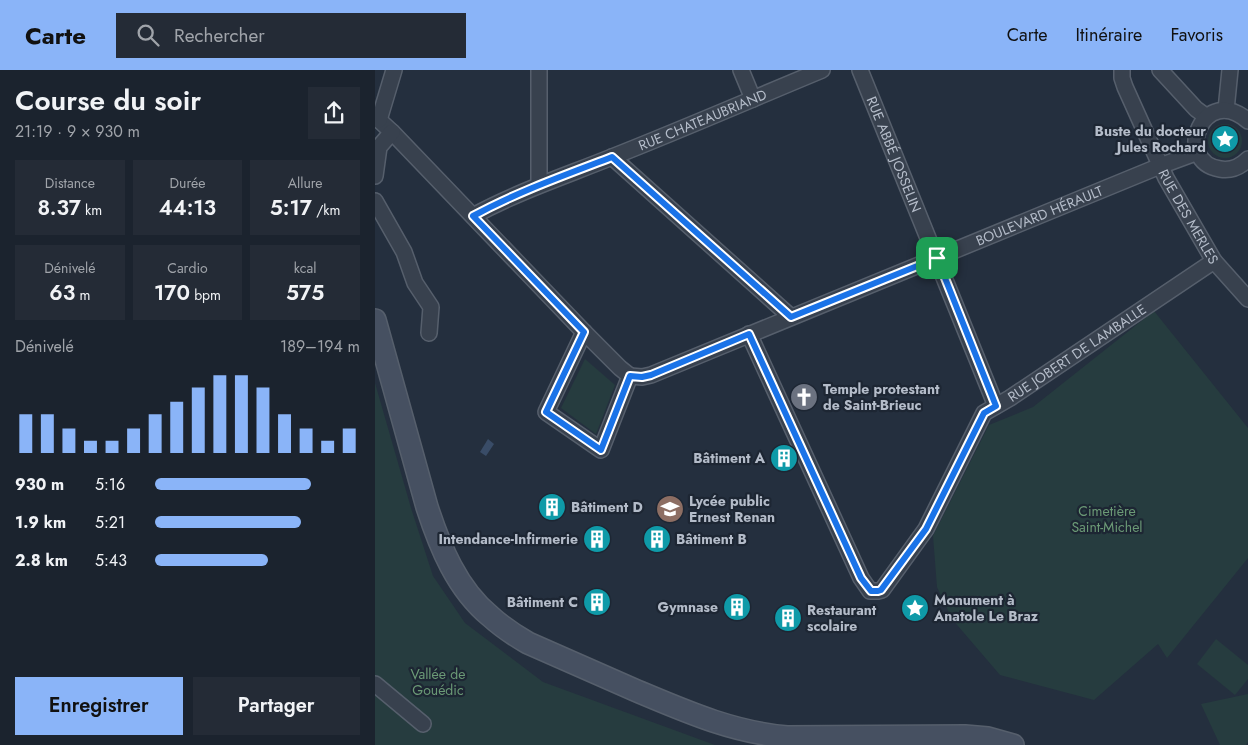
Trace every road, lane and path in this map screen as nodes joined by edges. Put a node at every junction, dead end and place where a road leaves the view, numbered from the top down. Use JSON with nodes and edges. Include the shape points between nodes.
{"nodes":[{"id":1,"x":394,"y":70,"type":"edge"},
{"id":2,"x":539,"y":70,"type":"edge"},
{"id":3,"x":741,"y":70,"type":"edge"},
{"id":4,"x":822,"y":70,"type":"edge"},
{"id":5,"x":860,"y":70,"type":"edge"},
{"id":6,"x":1122,"y":70,"type":"edge"},
{"id":7,"x":1160,"y":70,"type":"edge"},
{"id":8,"x":1230,"y":70,"type":"edge"},
{"id":9,"x":753,"y":99,"type":"junction"},
{"id":10,"x":1226,"y":110,"type":"junction"},
{"id":11,"x":1207,"y":117,"type":"junction"},
{"id":12,"x":377,"y":121,"type":"edge"},
{"id":13,"x":1248,"y":121,"type":"edge"},
{"id":14,"x":392,"y":132,"type":"junction"},
{"id":15,"x":1198,"y":152,"type":"junction"},
{"id":16,"x":612,"y":157,"type":"junction"},
{"id":17,"x":1160,"y":166,"type":"junction"},
{"id":18,"x":1246,"y":167,"type":"edge"},
{"id":19,"x":375,"y":176,"type":"edge"},
{"id":20,"x":539,"y":185,"type":"junction"},
{"id":21,"x":375,"y":201,"type":"edge"},
{"id":22,"x":473,"y":216,"type":"junction"},
{"id":23,"x":937,"y":258,"type":"junction"},
{"id":24,"x":1214,"y":261,"type":"junction"},
{"id":25,"x":1248,"y":299,"type":"edge"},
{"id":26,"x":791,"y":317,"type":"junction"},
{"id":27,"x":375,"y":320,"type":"edge"},
{"id":28,"x":584,"y":332,"type":"junction"},
{"id":29,"x":429,"y":334,"type":"dead end"},
{"id":30,"x":749,"y":334,"type":"junction"},
{"id":31,"x":630,"y":376,"type":"junction"},
{"id":32,"x":996,"y":406,"type":"junction"},
{"id":33,"x":375,"y":684,"type":"edge"},
{"id":34,"x":423,"y":724,"type":"dead end"},
{"id":35,"x":1013,"y":745,"type":"edge"}],
"edges":[{"from":1,"to":12,"type":"street"},
{"from":2,"to":20,"type":"street"},
{"from":3,"to":9,"type":"street"},
{"from":4,"to":9,"type":"street","name":"RUE CHATEAUBRIAND"},
{"from":5,"to":23,"type":"street","name":"RUE ABBÉ JOSSELIN"},
{"from":6,"to":17,"type":"street","name":"RUE DES MERLES","via":[[1125,87]]},
{"from":7,"to":11,"type":"street"},
{"from":8,"to":10,"type":"street"},
{"from":9,"to":16,"type":"street","name":"RUE CHATEAUBRIAND"},
{"from":10,"to":11,"type":"street"},
{"from":10,"to":13,"type":"street","via":[[1242,115]]},
{"from":11,"to":15,"type":"street","via":[[1197,133]]},
{"from":12,"to":14,"type":"street"},
{"from":14,"to":19,"type":"street","via":[[379,147]]},
{"from":14,"to":22,"type":"street"},
{"from":15,"to":17,"type":"street","name":"BOULEVARD HÉRAULT"},
{"from":15,"to":18,"type":"street","via":[[1203,160],[1217,169]]},
{"from":16,"to":20,"type":"street","name":"RUE CHATEAUBRIAND"},
{"from":16,"to":26,"type":"street"},
{"from":17,"to":23,"type":"street","name":"BOULEVARD HÉRAULT"},
{"from":17,"to":24,"type":"street","name":"RUE DES MERLES"},
{"from":20,"to":22,"type":"street","name":"RUE CHATEAUBRIAND"},
{"from":21,"to":29,"type":"street","via":[[404,252],[415,283],[431,308]]},
{"from":22,"to":28,"type":"street"},
{"from":23,"to":26,"type":"street","name":"BOULEVARD HÉRAULT"},
{"from":23,"to":32,"type":"street","name":"RUE ABBÉ JOSSELIN"},
{"from":24,"to":25,"type":"street","name":"RUE DES MERLES"},
{"from":24,"to":32,"type":"street","name":"RUE JOBERT DE LAMBALLE"},
{"from":26,"to":30,"type":"street","name":"BOULEVARD HÉRAULT"},
{"from":27,"to":35,"type":"main road","via":[[437,537],[468,593],[507,631],[715,723],[766,736],[965,736]]},
{"from":28,"to":31,"type":"street"},
{"from":28,"to":31,"type":"street","via":[[546,412],[601,450]]},
{"from":30,"to":31,"type":"street","name":"BOULEVARD HÉRAULT","via":[[651,375]]},
{"from":30,"to":32,"type":"street","name":"RUE JOBERT DE LAMBALLE","via":[[849,555],[861,578],[875,589],[926,529],[984,413]]},
{"from":33,"to":34,"type":"street"}]}
